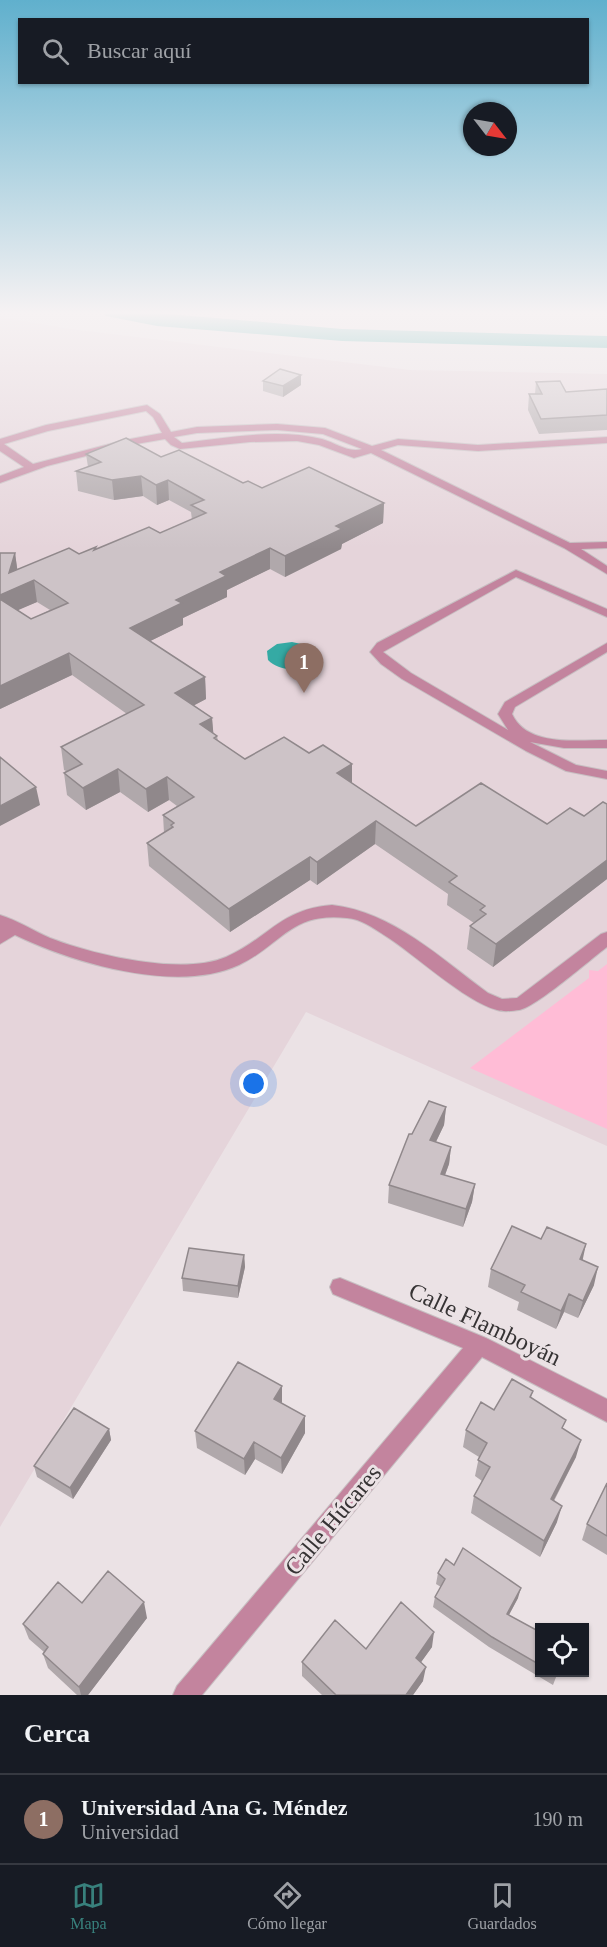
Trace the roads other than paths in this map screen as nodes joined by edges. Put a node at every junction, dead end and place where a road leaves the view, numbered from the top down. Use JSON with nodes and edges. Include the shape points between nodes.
{"nodes":[{"id":1,"x":168,"y":435,"type":"junction"},
{"id":2,"x":607,"y":440,"type":"edge"},
{"id":3,"x":0,"y":444,"type":"edge"},
{"id":4,"x":370,"y":449,"type":"junction"},
{"id":5,"x":32,"y":468,"type":"junction"},
{"id":6,"x":0,"y":480,"type":"edge"},
{"id":7,"x":607,"y":545,"type":"edge"},
{"id":8,"x":567,"y":546,"type":"junction"},
{"id":9,"x":607,"y":571,"type":"edge"},
{"id":10,"x":607,"y":613,"type":"edge"},
{"id":11,"x":607,"y":647,"type":"edge"},
{"id":12,"x":577,"y":744,"type":"junction"},
{"id":13,"x":607,"y":744,"type":"edge"},
{"id":14,"x":572,"y":769,"type":"junction"},
{"id":15,"x":607,"y":775,"type":"edge"},
{"id":16,"x":4,"y":929,"type":"edge"},
{"id":17,"x":607,"y":938,"type":"edge"},
{"id":18,"x":340,"y":1287,"type":"dead end"},
{"id":19,"x":479,"y":1345,"type":"junction"},
{"id":20,"x":607,"y":1411,"type":"edge"},
{"id":21,"x":186,"y":1695,"type":"edge"}],
"edges":[{"from":1,"to":3,"type":"street","via":[[155,413],[147,408],[46,428]]},
{"from":1,"to":4,"type":"street","via":[[277,427],[325,431]]},
{"from":1,"to":5,"type":"street"},
{"from":2,"to":4,"type":"street","via":[[505,447],[398,442]]},
{"from":3,"to":5,"type":"street"},
{"from":4,"to":8,"type":"street"},
{"from":5,"to":6,"type":"street"},
{"from":7,"to":8,"type":"street"},
{"from":8,"to":9,"type":"street"},
{"from":10,"to":14,"type":"street","via":[[516,573],[376,652],[446,700]]},
{"from":11,"to":12,"type":"street","via":[[510,705],[505,714],[511,727],[535,740]]},
{"from":12,"to":13,"type":"street"},
{"from":12,"to":14,"type":"street"},
{"from":14,"to":15,"type":"street"},
{"from":16,"to":17,"type":"street","via":[[90,959],[138,969],[200,969],[234,960],[296,916],[323,910],[356,913],[500,1005],[521,1004]]},
{"from":18,"to":19,"type":"street","name":"Calle Flamboyán"},
{"from":19,"to":20,"type":"street","name":"Calle Flamboyán"},
{"from":19,"to":21,"type":"street","name":"Calle Húcares"}]}
